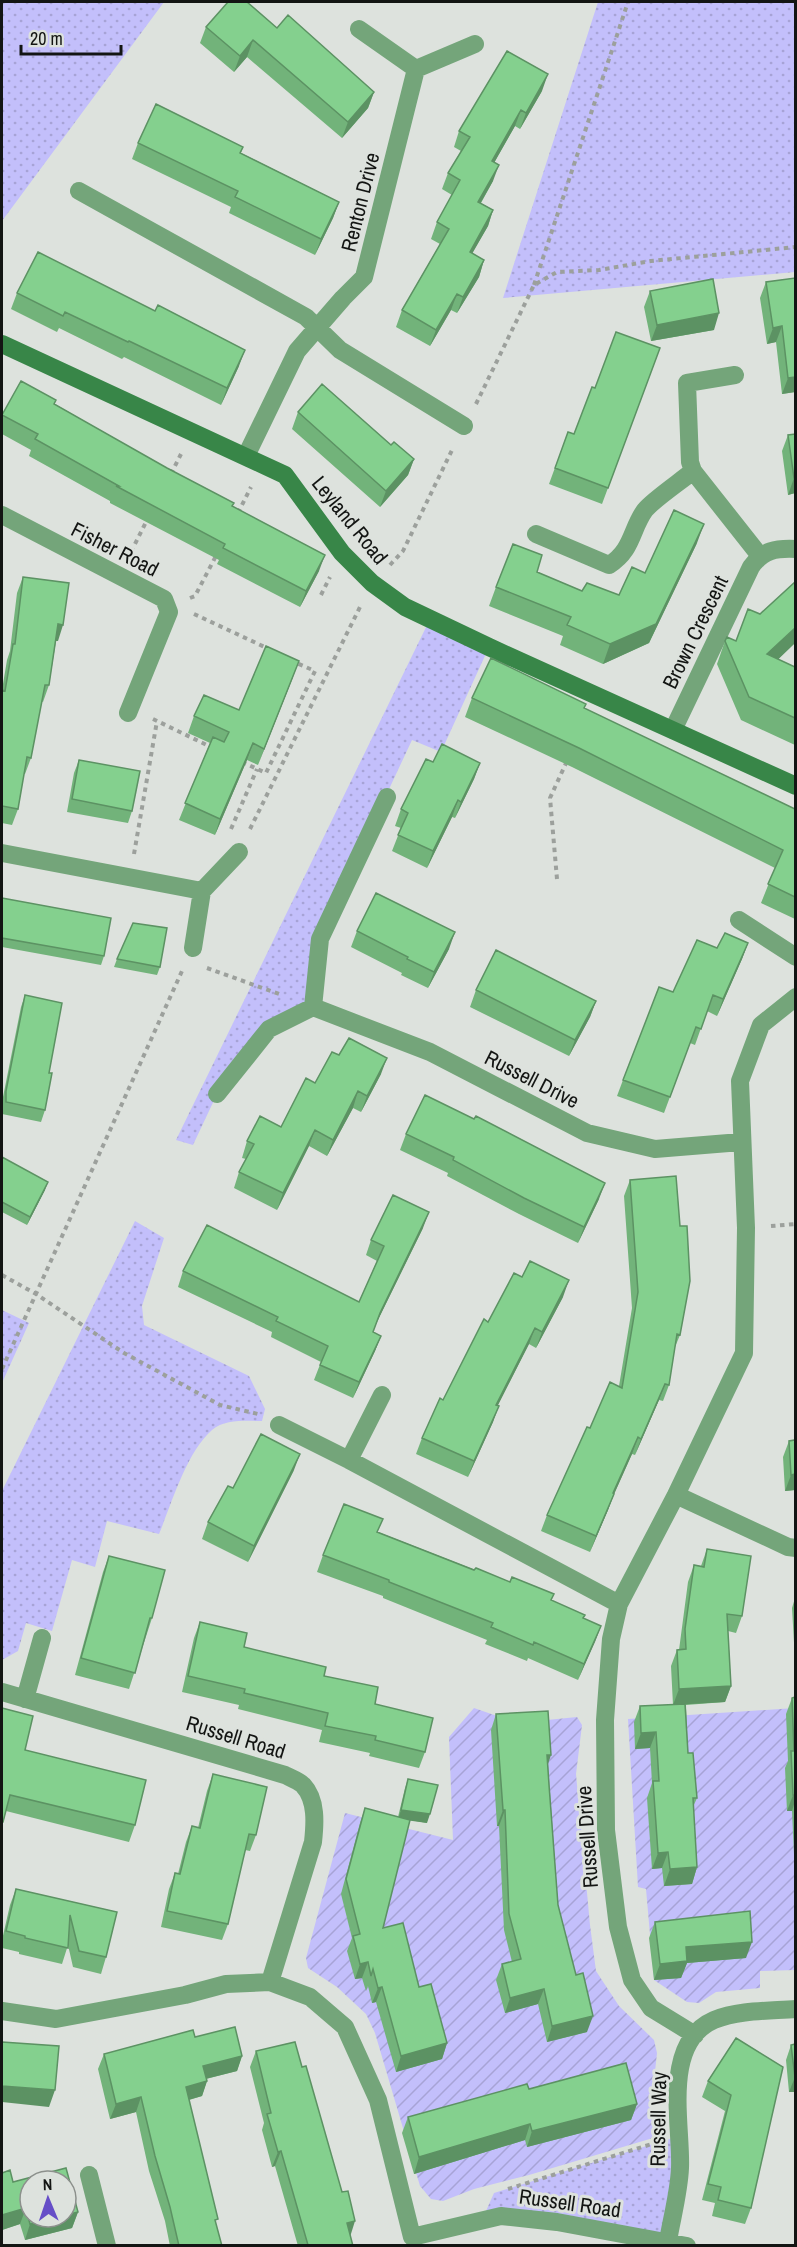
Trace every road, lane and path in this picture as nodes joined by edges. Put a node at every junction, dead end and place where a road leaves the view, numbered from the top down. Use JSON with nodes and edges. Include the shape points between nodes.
{"nodes":[{"id":1,"x":628,"y":2,"type":"edge"},
{"id":2,"x":359,"y":29,"type":"dead end"},
{"id":3,"x":475,"y":44,"type":"dead end"},
{"id":4,"x":416,"y":69,"type":"junction"},
{"id":5,"x":79,"y":191,"type":"dead end"},
{"id":6,"x":795,"y":247,"type":"edge"},
{"id":7,"x":534,"y":285,"type":"junction"},
{"id":8,"x":316,"y":328,"type":"junction"},
{"id":9,"x":2,"y":344,"type":"edge"},
{"id":10,"x":735,"y":375,"type":"dead end"},
{"id":11,"x":464,"y":426,"type":"junction"},
{"id":12,"x":192,"y":432,"type":"junction"},
{"id":13,"x":254,"y":460,"type":"junction"},
{"id":14,"x":693,"y":471,"type":"junction"},
{"id":15,"x":167,"y":482,"type":"edge"},
{"id":16,"x":151,"y":512,"type":"edge"},
{"id":17,"x":2,"y":515,"type":"edge"},
{"id":18,"x":237,"y":515,"type":"edge"},
{"id":19,"x":536,"y":534,"type":"dead end"},
{"id":20,"x":221,"y":545,"type":"edge"},
{"id":21,"x":795,"y":549,"type":"edge"},
{"id":22,"x":760,"y":556,"type":"junction"},
{"id":23,"x":119,"y":576,"type":"junction"},
{"id":24,"x":372,"y":583,"type":"junction"},
{"id":25,"x":167,"y":607,"type":"junction"},
{"id":26,"x":275,"y":652,"type":"edge"},
{"id":27,"x":285,"y":657,"type":"edge"},
{"id":28,"x":129,"y":710,"type":"joint"},
{"id":29,"x":157,"y":721,"type":"junction"},
{"id":30,"x":673,"y":730,"type":"junction"},
{"id":31,"x":218,"y":750,"type":"edge"},
{"id":32,"x":568,"y":757,"type":"edge"},
{"id":33,"x":238,"y":760,"type":"edge"},
{"id":34,"x":257,"y":769,"type":"junction"},
{"id":35,"x":795,"y":786,"type":"edge"},
{"id":36,"x":387,"y":797,"type":"dead end"},
{"id":37,"x":2,"y":853,"type":"edge"},
{"id":38,"x":235,"y":856,"type":"junction"},
{"id":39,"x":130,"y":878,"type":"junction"},
{"id":40,"x":557,"y":879,"type":"dead end"},
{"id":41,"x":202,"y":891,"type":"junction"},
{"id":42,"x":739,"y":920,"type":"dead end"},
{"id":43,"x":190,"y":954,"type":"junction"},
{"id":44,"x":795,"y":957,"type":"edge"},
{"id":45,"x":794,"y":1002,"type":"edge"},
{"id":46,"x":313,"y":1007,"type":"junction"},
{"id":47,"x":217,"y":1094,"type":"dead end"},
{"id":48,"x":741,"y":1142,"type":"junction"},
{"id":49,"x":2,"y":1275,"type":"edge"},
{"id":50,"x":36,"y":1294,"type":"junction"},
{"id":51,"x":2,"y":1369,"type":"edge"},
{"id":52,"x":382,"y":1395,"type":"dead end"},
{"id":53,"x":279,"y":1425,"type":"joint"},
{"id":54,"x":349,"y":1460,"type":"junction"},
{"id":55,"x":676,"y":1495,"type":"junction"},
{"id":56,"x":795,"y":1548,"type":"edge"},
{"id":57,"x":620,"y":1604,"type":"junction"},
{"id":58,"x":42,"y":1638,"type":"dead end"},
{"id":59,"x":2,"y":1692,"type":"edge"},
{"id":60,"x":26,"y":1699,"type":"junction"},
{"id":61,"x":270,"y":1982,"type":"junction"},
{"id":62,"x":795,"y":2009,"type":"edge"},
{"id":63,"x":2,"y":2011,"type":"edge"},
{"id":64,"x":695,"y":2035,"type":"junction"},
{"id":65,"x":679,"y":2136,"type":"junction"},
{"id":66,"x":89,"y":2175,"type":"dead end"},
{"id":67,"x":483,"y":2220,"type":"junction"},
{"id":68,"x":413,"y":2241,"type":"edge"},
{"id":69,"x":668,"y":2241,"type":"junction"},
{"id":70,"x":107,"y":2246,"type":"edge"},
{"id":71,"x":687,"y":2246,"type":"edge"}],
"edges":[{"from":1,"to":7,"type":"path"},
{"from":2,"to":4,"type":"street"},
{"from":3,"to":4,"type":"street"},
{"from":4,"to":8,"type":"street","name":"Renton Drive","via":[[364,277]]},
{"from":5,"to":8,"type":"street","via":[[306,317]]},
{"from":6,"to":7,"type":"path","via":[[558,272]]},
{"from":7,"to":11,"type":"path"},
{"from":8,"to":11,"type":"street","via":[[340,350]]},
{"from":8,"to":13,"type":"street","name":"Renton Drive","via":[[297,351]]},
{"from":9,"to":12,"type":"street","name":"Leyland Road"},
{"from":10,"to":14,"type":"street","via":[[687,383]]},
{"from":11,"to":24,"type":"path","via":[[403,551]]},
{"from":12,"to":13,"type":"street","name":"Leyland Road"},
{"from":12,"to":15,"type":"path"},
{"from":13,"to":18,"type":"path"},
{"from":13,"to":24,"type":"street","name":"Leyland Road","via":[[285,475],[342,553]]},
{"from":14,"to":19,"type":"street","via":[[645,510],[632,539],[609,565]]},
{"from":14,"to":22,"type":"street"},
{"from":16,"to":23,"type":"path"},
{"from":17,"to":23,"type":"street","name":"Fisher Road"},
{"from":20,"to":25,"type":"path","via":[[195,596]]},
{"from":21,"to":22,"type":"street","via":[[781,548]]},
{"from":22,"to":30,"type":"street","name":"Brown Crescent"},
{"from":23,"to":25,"type":"street","name":"Fisher Road","via":[[164,599]]},
{"from":24,"to":30,"type":"street","name":"Leyland Road","via":[[405,607]]},
{"from":24,"to":38,"type":"path"},
{"from":25,"to":26,"type":"path","via":[[195,615]]},
{"from":25,"to":28,"type":"street","name":"Fisher Road","via":[[169,612]]},
{"from":27,"to":34,"type":"path","via":[[315,671],[266,773]]},
{"from":28,"to":29,"type":"path"},
{"from":29,"to":31,"type":"path"},
{"from":29,"to":39,"type":"path"},
{"from":30,"to":35,"type":"street","name":"Leyland Road"},
{"from":32,"to":40,"type":"path","via":[[550,798]]},
{"from":33,"to":34,"type":"path"},
{"from":34,"to":38,"type":"path","via":[[220,852]]},
{"from":36,"to":46,"type":"street","via":[[320,939]]},
{"from":37,"to":39,"type":"street"},
{"from":38,"to":41,"type":"street"},
{"from":39,"to":41,"type":"street"},
{"from":41,"to":43,"type":"street"},
{"from":42,"to":44,"type":"street"},
{"from":43,"to":46,"type":"path"},
{"from":43,"to":50,"type":"path"},
{"from":45,"to":48,"type":"street","name":"Russell Drive","via":[[761,1025],[740,1081]]},
{"from":46,"to":47,"type":"street","via":[[269,1029]]},
{"from":46,"to":48,"type":"street","name":"Russell Drive","via":[[430,1052],[587,1133],[655,1149]]},
{"from":48,"to":55,"type":"street","name":"Russell Drive","via":[[746,1228],[744,1353]]},
{"from":49,"to":50,"type":"path"},
{"from":50,"to":51,"type":"path"},
{"from":50,"to":53,"type":"path","via":[[124,1353],[201,1395],[220,1405],[261,1414]]},
{"from":52,"to":54,"type":"street"},
{"from":53,"to":54,"type":"street"},
{"from":54,"to":57,"type":"street"},
{"from":55,"to":56,"type":"street"},
{"from":55,"to":57,"type":"street","name":"Russell Drive"},
{"from":57,"to":64,"type":"street","name":"Russell Drive","via":[[611,1639],[604,1720],[606,1830],[618,1926],[632,1980],[651,2008]]},
{"from":58,"to":60,"type":"street"},
{"from":59,"to":60,"type":"street","name":"Russell Road"},
{"from":60,"to":61,"type":"street","name":"Russell Road","via":[[285,1775],[303,1785],[315,1819],[313,1842]]},
{"from":61,"to":63,"type":"street","name":"Russell Road","via":[[226,1984],[56,2019]]},
{"from":61,"to":68,"type":"street","name":"Russell Road","via":[[310,1997],[345,2027],[378,2100]]},
{"from":62,"to":64,"type":"street","via":[[712,2021]]},
{"from":64,"to":65,"type":"street","name":"Russell Way","via":[[682,2060],[677,2098]]},
{"from":65,"to":67,"type":"path","via":[[494,2193]]},
{"from":65,"to":69,"type":"street","name":"Russell Way","via":[[680,2169]]},
{"from":66,"to":70,"type":"street"},
{"from":67,"to":68,"type":"street","name":"Russell Road"},
{"from":67,"to":69,"type":"street","name":"Russell Road","via":[[522,2217]]},
{"from":69,"to":71,"type":"street","name":"Russell Road"}]}
